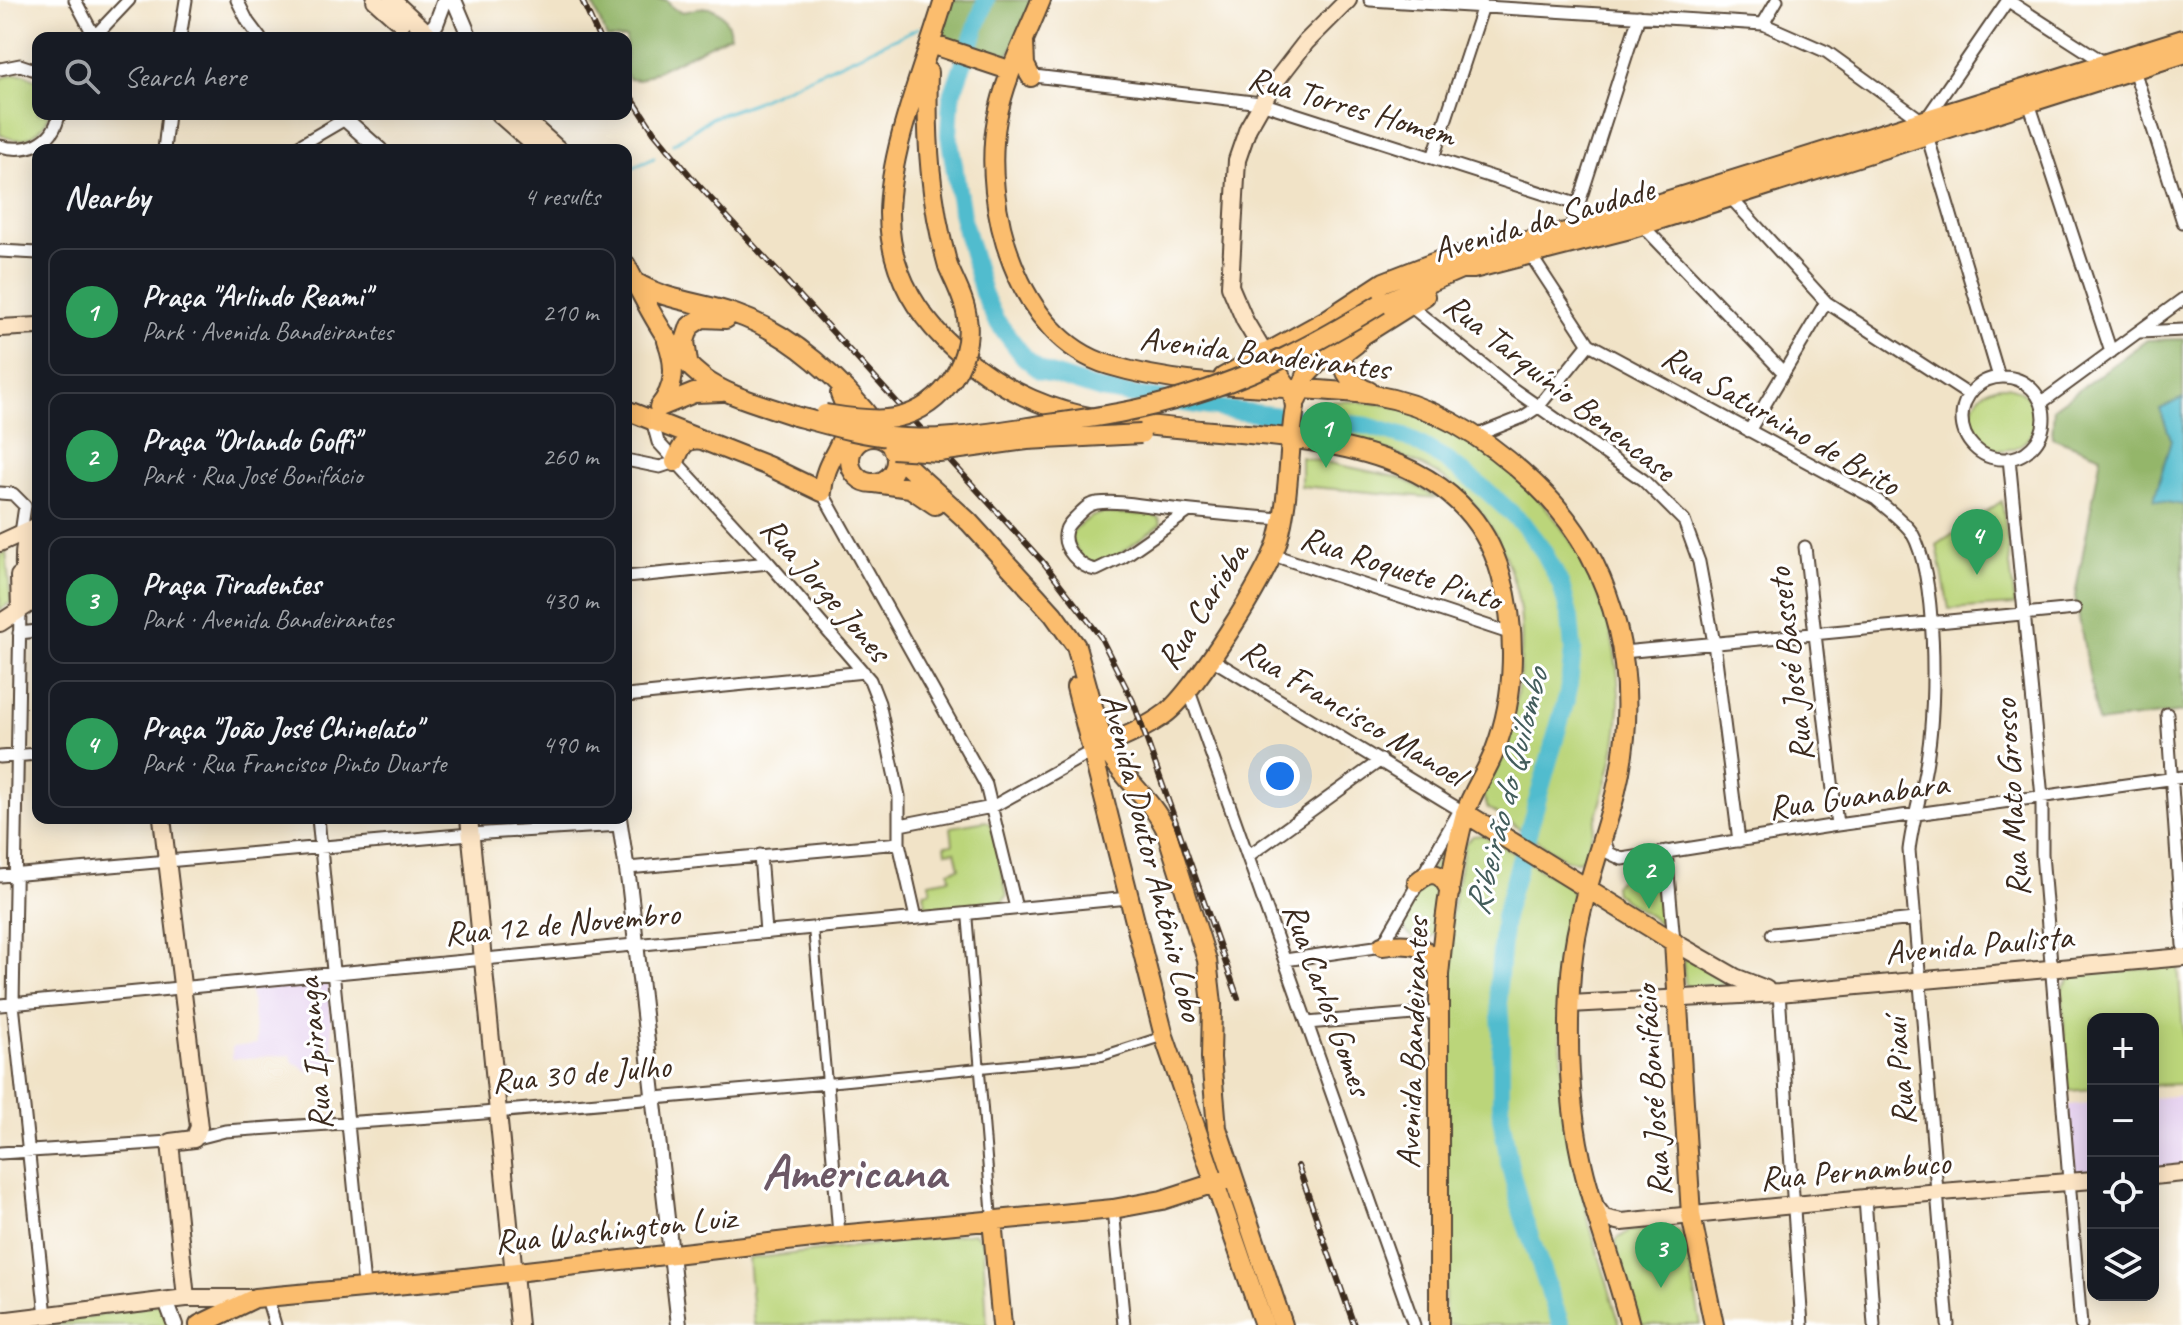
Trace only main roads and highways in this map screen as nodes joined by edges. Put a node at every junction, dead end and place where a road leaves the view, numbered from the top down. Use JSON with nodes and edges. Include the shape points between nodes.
{"nodes":[{"id":1,"x":375,"y":0,"type":"edge"},
{"id":2,"x":392,"y":0,"type":"edge"},
{"id":3,"x":944,"y":0,"type":"edge"},
{"id":4,"x":1041,"y":0,"type":"edge"},
{"id":5,"x":1348,"y":0,"type":"edge"},
{"id":6,"x":424,"y":32,"type":"edge"},
{"id":7,"x":425,"y":32,"type":"edge"},
{"id":8,"x":2183,"y":39,"type":"edge"},
{"id":9,"x":1024,"y":40,"type":"junction"},
{"id":10,"x":930,"y":48,"type":"junction"},
{"id":11,"x":2183,"y":54,"type":"edge"},
{"id":12,"x":1009,"y":70,"type":"junction"},
{"id":13,"x":1031,"y":77,"type":"road end"},
{"id":14,"x":506,"y":120,"type":"edge"},
{"id":15,"x":526,"y":120,"type":"edge"},
{"id":16,"x":1925,"y":129,"type":"junction"},
{"id":17,"x":533,"y":144,"type":"edge"},
{"id":18,"x":552,"y":144,"type":"edge"},
{"id":19,"x":1469,"y":262,"type":"junction"},
{"id":20,"x":632,"y":276,"type":"edge"},
{"id":21,"x":635,"y":282,"type":"junction"},
{"id":22,"x":1395,"y":302,"type":"junction"},
{"id":23,"x":1326,"y":320,"type":"junction"},
{"id":24,"x":32,"y":326,"type":"edge"},
{"id":25,"x":661,"y":327,"type":"junction"},
{"id":26,"x":0,"y":328,"type":"edge"},
{"id":27,"x":1367,"y":334,"type":"junction"},
{"id":28,"x":1338,"y":349,"type":"junction"},
{"id":29,"x":1264,"y":353,"type":"junction"},
{"id":30,"x":688,"y":362,"type":"junction"},
{"id":31,"x":1200,"y":382,"type":"junction"},
{"id":32,"x":734,"y":394,"type":"junction"},
{"id":33,"x":840,"y":394,"type":"junction"},
{"id":34,"x":1391,"y":398,"type":"junction"},
{"id":35,"x":1295,"y":399,"type":"junction"},
{"id":36,"x":632,"y":411,"type":"edge"},
{"id":37,"x":796,"y":412,"type":"junction"},
{"id":38,"x":656,"y":413,"type":"junction"},
{"id":39,"x":1219,"y":431,"type":"junction"},
{"id":40,"x":1291,"y":436,"type":"junction"},
{"id":41,"x":703,"y":440,"type":"junction"},
{"id":42,"x":857,"y":443,"type":"junction"},
{"id":43,"x":891,"y":445,"type":"junction"},
{"id":44,"x":833,"y":456,"type":"junction"},
{"id":45,"x":675,"y":462,"type":"road end"},
{"id":46,"x":847,"y":480,"type":"junction"},
{"id":47,"x":872,"y":482,"type":"junction"},
{"id":48,"x":823,"y":484,"type":"junction"},
{"id":49,"x":32,"y":528,"type":"edge"},
{"id":50,"x":32,"y":531,"type":"edge"},
{"id":51,"x":21,"y":533,"type":"junction"},
{"id":52,"x":0,"y":543,"type":"edge"},
{"id":53,"x":32,"y":593,"type":"edge"},
{"id":54,"x":32,"y":601,"type":"edge"},
{"id":55,"x":20,"y":610,"type":"junction"},
{"id":56,"x":0,"y":623,"type":"edge"},
{"id":57,"x":1098,"y":748,"type":"junction"},
{"id":58,"x":1463,"y":812,"type":"junction"},
{"id":59,"x":162,"y":824,"type":"edge"},
{"id":60,"x":469,"y":826,"type":"edge"},
{"id":61,"x":1417,"y":882,"type":"road end"},
{"id":62,"x":1587,"y":887,"type":"junction"},
{"id":63,"x":1450,"y":892,"type":"junction"},
{"id":64,"x":1611,"y":902,"type":"junction"},
{"id":65,"x":1581,"y":911,"type":"junction"},
{"id":66,"x":1674,"y":942,"type":"junction"},
{"id":67,"x":1382,"y":946,"type":"road end"},
{"id":68,"x":2183,"y":957,"type":"edge"},
{"id":69,"x":1439,"y":975,"type":"junction"},
{"id":70,"x":1779,"y":993,"type":"junction"},
{"id":71,"x":1678,"y":999,"type":"junction"},
{"id":72,"x":1570,"y":1004,"type":"junction"},
{"id":73,"x":2183,"y":1173,"type":"edge"},
{"id":74,"x":2159,"y":1175,"type":"edge"},
{"id":75,"x":1225,"y":1180,"type":"junction"},
{"id":76,"x":2087,"y":1181,"type":"edge"},
{"id":77,"x":1593,"y":1202,"type":"junction"},
{"id":78,"x":1691,"y":1215,"type":"junction"},
{"id":79,"x":992,"y":1220,"type":"junction"},
{"id":80,"x":1622,"y":1222,"type":"junction"},
{"id":81,"x":1607,"y":1247,"type":"junction"},
{"id":82,"x":514,"y":1273,"type":"junction"},
{"id":83,"x":186,"y":1298,"type":"junction"},
{"id":84,"x":261,"y":1298,"type":"junction"},
{"id":85,"x":0,"y":1321,"type":"edge"},
{"id":86,"x":46,"y":1321,"type":"edge"},
{"id":87,"x":1276,"y":1324,"type":"edge"},
{"id":88,"x":199,"y":1325,"type":"edge"},
{"id":89,"x":519,"y":1325,"type":"edge"},
{"id":90,"x":1002,"y":1325,"type":"edge"},
{"id":91,"x":1439,"y":1325,"type":"edge"},
{"id":92,"x":1630,"y":1325,"type":"edge"},
{"id":93,"x":1714,"y":1325,"type":"edge"}],
"edges":[{"from":1,"to":6,"type":"main road"},
{"from":2,"to":7,"type":"main road"},
{"from":3,"to":10,"type":"main road","name":"Avenida Bandeirantes"},
{"from":4,"to":9,"type":"main road","name":"Avenida Bandeirantes"},
{"from":5,"to":29,"type":"main road","via":[[1294,56],[1261,103],[1237,160],[1229,273],[1234,298]]},
{"from":8,"to":16,"type":"main road","name":"Avenida da Saudade"},
{"from":9,"to":12,"type":"main road","name":"Avenida Bandeirantes"},
{"from":9,"to":13,"type":"main road"},
{"from":10,"to":12,"type":"main road"},
{"from":10,"to":37,"type":"main road","bridge":true,"via":[[931,183],[936,225],[964,306],[967,339],[961,363],[940,394],[922,408],[889,419]]},
{"from":10,"to":39,"type":"main road","name":"Avenida Bandeirantes","via":[[899,150],[889,209],[895,261],[930,324],[982,371],[1043,404],[1133,423]]},
{"from":11,"to":16,"type":"main road","name":"Avenida da Saudade","via":[[2029,103]]},
{"from":12,"to":31,"type":"main road","name":"Avenida Bandeirantes","via":[[996,122],[994,183],[1013,265],[1036,310],[1083,355],[1138,373]]},
{"from":14,"to":17,"type":"main road"},
{"from":15,"to":18,"type":"main road"},
{"from":16,"to":19,"type":"main road","name":"Avenida da Saudade"},
{"from":16,"to":19,"type":"main road","name":"Avenida da Saudade","via":[[1642,225],[1530,254]]},
{"from":19,"to":22,"type":"main road","name":"Avenida da Saudade"},
{"from":19,"to":23,"type":"main road","via":[[1454,255],[1384,282]]},
{"from":20,"to":21,"type":"main road"},
{"from":21,"to":25,"type":"main road"},
{"from":21,"to":43,"type":"main road","name":"Avenida Doutor Antônio Lobo","via":[[669,299],[737,314],[782,338],[858,402]]},
{"from":22,"to":27,"type":"main road"},
{"from":22,"to":37,"type":"main road","bridge":true,"via":[[1257,372],[1182,398],[1108,415],[914,439],[866,434]]},
{"from":23,"to":28,"type":"main road","via":[[1311,334],[1311,345],[1323,352]]},
{"from":23,"to":29,"type":"main road"},
{"from":24,"to":26,"type":"main road"},
{"from":25,"to":30,"type":"main road"},
{"from":25,"to":38,"type":"main road","via":[[674,375]]},
{"from":27,"to":28,"type":"main road"},
{"from":27,"to":34,"type":"main road","via":[[1343,354],[1344,368],[1362,388]]},
{"from":28,"to":35,"type":"main road","via":[[1311,369]]},
{"from":29,"to":31,"type":"main road","via":[[1226,376]]},
{"from":29,"to":35,"type":"main road"},
{"from":30,"to":32,"type":"main road","via":[[702,377]]},
{"from":30,"to":33,"type":"main road","via":[[685,341],[690,326],[702,318],[720,318],[769,338]]},
{"from":31,"to":35,"type":"main road","name":"Avenida Bandeirantes"},
{"from":32,"to":37,"type":"main road"},
{"from":32,"to":38,"type":"main road","via":[[704,391]]},
{"from":33,"to":42,"type":"main road","via":[[857,421]]},
{"from":33,"to":44,"type":"main road","via":[[848,417]]},
{"from":34,"to":35,"type":"main road","name":"Avenida Bandeirantes"},
{"from":34,"to":62,"type":"main road","name":"Avenida Bandeirantes","via":[[1435,413],[1523,472],[1580,536],[1599,569],[1623,652],[1627,732]]},
{"from":35,"to":40,"type":"main road","name":"Rua Carioba"},
{"from":36,"to":38,"type":"main road","name":"Avenida Doutor Antônio Lobo"},
{"from":37,"to":39,"type":"main road","bridge":true,"via":[[865,444],[916,451]]},
{"from":38,"to":41,"type":"main road","name":"Avenida Doutor Antônio Lobo"},
{"from":39,"to":40,"type":"main road","name":"Avenida Bandeirantes"},
{"from":40,"to":57,"type":"main road","name":"Rua Carioba","via":[[1282,519],[1261,578],[1189,691],[1166,714]]},
{"from":40,"to":58,"type":"main road","name":"Avenida Bandeirantes","via":[[1382,458],[1431,481],[1456,497],[1496,555],[1512,634],[1510,685],[1495,750]]},
{"from":41,"to":45,"type":"main road","via":[[683,443]]},
{"from":41,"to":48,"type":"main road","name":"Avenida Doutor Antônio Lobo"},
{"from":42,"to":43,"type":"main road","via":[[873,437]]},
{"from":42,"to":47,"type":"main road","via":[[850,463],[856,475]]},
{"from":43,"to":47,"type":"main road","via":[[893,470]]},
{"from":43,"to":57,"type":"main road","name":"Avenida Doutor Antônio Lobo","via":[[969,522],[1076,646]]},
{"from":44,"to":46,"type":"main road","via":[[833,471]]},
{"from":44,"to":48,"type":"main road"},
{"from":46,"to":47,"type":"main road","name":"Avenida Doutor Antônio Lobo"},
{"from":46,"to":48,"type":"main road","name":"Avenida Doutor Antônio Lobo"},
{"from":47,"to":57,"type":"main road","name":"Avenida Doutor Antônio Lobo","via":[[910,488],[927,498],[1043,620],[1072,668]]},
{"from":49,"to":51,"type":"main road"},
{"from":50,"to":53,"type":"main road","via":[[26,542],[24,582]]},
{"from":51,"to":52,"type":"main road"},
{"from":51,"to":55,"type":"main road"},
{"from":54,"to":55,"type":"main road"},
{"from":55,"to":56,"type":"main road"},
{"from":57,"to":75,"type":"main road","name":"Avenida Doutor Antônio Lobo","via":[[1164,1036]]},
{"from":57,"to":75,"type":"main road","name":"Avenida Doutor Antônio Lobo","via":[[1157,810],[1199,926],[1212,1004],[1211,1058]]},
{"from":58,"to":62,"type":"main road"},
{"from":58,"to":63,"type":"main road","name":"Avenida Bandeirantes"},
{"from":59,"to":83,"type":"main road","name":"Rua 30 de Julho","via":[[199,1127],[194,1139],[170,1142]]},
{"from":60,"to":82,"type":"main road"},
{"from":61,"to":63,"type":"main road","via":[[1437,874]]},
{"from":62,"to":64,"type":"main road"},
{"from":62,"to":65,"type":"main road","name":"Avenida Bandeirantes"},
{"from":63,"to":69,"type":"main road","name":"Avenida Bandeirantes"},
{"from":64,"to":65,"type":"main road","via":[[1595,902]]},
{"from":64,"to":66,"type":"main road"},
{"from":65,"to":72,"type":"main road","name":"Avenida Bandeirantes","via":[[1573,942]]},
{"from":66,"to":70,"type":"main road","name":"Avenida Paulista","via":[[1747,983]]},
{"from":66,"to":71,"type":"main road","name":"Rua José Bonifácio"},
{"from":67,"to":69,"type":"main road","via":[[1423,947]]},
{"from":68,"to":70,"type":"main road","name":"Avenida Paulista"},
{"from":69,"to":91,"type":"main road","name":"Avenida Bandeirantes"},
{"from":70,"to":71,"type":"main road","name":"Avenida Paulista"},
{"from":71,"to":72,"type":"main road","name":"Avenida Paulista"},
{"from":71,"to":78,"type":"main road","name":"Rua José Bonifácio"},
{"from":72,"to":77,"type":"main road","name":"Avenida Bandeirantes","via":[[1571,1089]]},
{"from":73,"to":74,"type":"main road"},
{"from":75,"to":79,"type":"main road","name":"Rua Washington Luiz","via":[[1113,1209]]},
{"from":75,"to":87,"type":"main road","name":"Avenida Doutor Antônio Lobo"},
{"from":76,"to":78,"type":"main road","name":"Rua Pernambuco"},
{"from":77,"to":80,"type":"main road","via":[[1604,1218]]},
{"from":77,"to":81,"type":"main road","name":"Avenida Bandeirantes"},
{"from":78,"to":80,"type":"main road","name":"Rua Pernambuco"},
{"from":78,"to":93,"type":"main road","name":"Rua José Bonifácio"},
{"from":79,"to":82,"type":"main road","name":"Rua Washington Luiz"},
{"from":79,"to":90,"type":"main road"},
{"from":80,"to":81,"type":"main road","via":[[1608,1232]]},
{"from":81,"to":92,"type":"main road","name":"Avenida Bandeirantes"},
{"from":82,"to":84,"type":"main road","name":"Rua Washington Luiz"},
{"from":82,"to":89,"type":"main road"},
{"from":83,"to":84,"type":"main road","name":"Rua Washington Luiz"},
{"from":83,"to":86,"type":"main road","name":"Rua Washington Luiz"},
{"from":84,"to":88,"type":"main road"},
{"from":85,"to":86,"type":"main road","name":"Rua Washington Luiz"}]}
